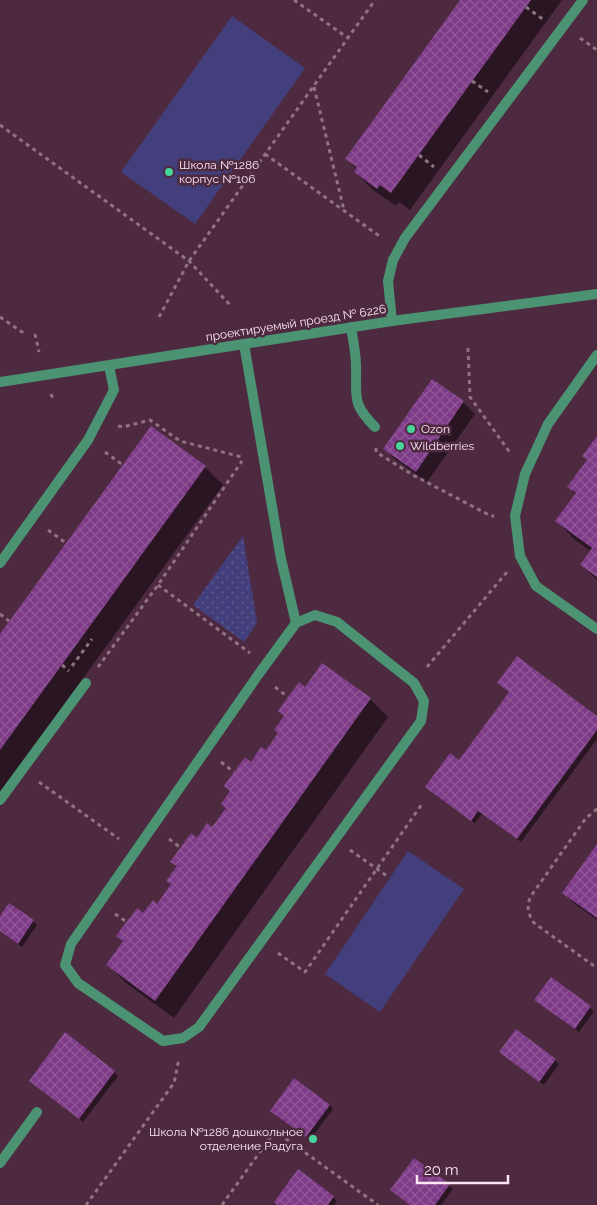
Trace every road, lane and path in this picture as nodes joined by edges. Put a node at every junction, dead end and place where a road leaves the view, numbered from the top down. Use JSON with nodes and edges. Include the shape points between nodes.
{"nodes":[{"id":1,"x":294,"y":0,"type":"edge"},
{"id":2,"x":375,"y":0,"type":"edge"},
{"id":3,"x":583,"y":0,"type":"edge"},
{"id":4,"x":348,"y":38,"type":"junction"},
{"id":5,"x":314,"y":86,"type":"junction"},
{"id":6,"x":0,"y":125,"type":"edge"},
{"id":7,"x":265,"y":154,"type":"junction"},
{"id":8,"x":344,"y":210,"type":"junction"},
{"id":9,"x":399,"y":249,"type":"junction"},
{"id":10,"x":189,"y":261,"type":"junction"},
{"id":11,"x":597,"y":294,"type":"edge"},
{"id":12,"x":231,"y":306,"type":"dead end"},
{"id":13,"x":159,"y":316,"type":"dead end"},
{"id":14,"x":0,"y":317,"type":"edge"},
{"id":15,"x":392,"y":321,"type":"junction"},
{"id":16,"x":351,"y":327,"type":"junction"},
{"id":17,"x":25,"y":334,"type":"dead end"},
{"id":18,"x":35,"y":334,"type":"dead end"},
{"id":19,"x":244,"y":344,"type":"junction"},
{"id":20,"x":468,"y":348,"type":"dead end"},
{"id":21,"x":40,"y":352,"type":"dead end"},
{"id":22,"x":597,"y":355,"type":"edge"},
{"id":23,"x":109,"y":366,"type":"junction"},
{"id":24,"x":0,"y":382,"type":"edge"},
{"id":25,"x":97,"y":423,"type":"junction"},
{"id":26,"x":375,"y":427,"type":"joint"},
{"id":27,"x":525,"y":474,"type":"junction"},
{"id":28,"x":515,"y":516,"type":"junction"},
{"id":29,"x":520,"y":556,"type":"junction"},
{"id":30,"x":0,"y":563,"type":"edge"},
{"id":31,"x":158,"y":585,"type":"junction"},
{"id":32,"x":0,"y":614,"type":"edge"},
{"id":33,"x":9,"y":621,"type":"dead end"},
{"id":34,"x":296,"y":623,"type":"junction"},
{"id":35,"x":597,"y":630,"type":"edge"},
{"id":36,"x":92,"y":639,"type":"dead end"},
{"id":37,"x":265,"y":665,"type":"junction"},
{"id":38,"x":69,"y":671,"type":"dead end"},
{"id":39,"x":86,"y":683,"type":"joint"},
{"id":40,"x":414,"y":683,"type":"junction"},
{"id":41,"x":22,"y":770,"type":"junction"},
{"id":42,"x":0,"y":800,"type":"edge"},
{"id":43,"x":422,"y":804,"type":"dead end"},
{"id":44,"x":597,"y":809,"type":"edge"},
{"id":45,"x":335,"y":840,"type":"junction"},
{"id":46,"x":136,"y":851,"type":"junction"},
{"id":47,"x":377,"y":869,"type":"junction"},
{"id":48,"x":387,"y":876,"type":"dead end"},
{"id":49,"x":261,"y":942,"type":"junction"},
{"id":50,"x":597,"y":968,"type":"edge"},
{"id":51,"x":183,"y":1038,"type":"junction"},
{"id":52,"x":37,"y":1112,"type":"dead end"},
{"id":53,"x":0,"y":1163,"type":"edge"},
{"id":54,"x":86,"y":1205,"type":"edge"},
{"id":55,"x":222,"y":1205,"type":"edge"},
{"id":56,"x":378,"y":1205,"type":"edge"}],
"edges":[{"from":1,"to":4,"type":"path"},
{"from":2,"to":4,"type":"path"},
{"from":3,"to":9,"type":"street"},
{"from":4,"to":5,"type":"path"},
{"from":5,"to":7,"type":"path"},
{"from":5,"to":8,"type":"path"},
{"from":6,"to":10,"type":"path"},
{"from":7,"to":8,"type":"path"},
{"from":7,"to":10,"type":"path"},
{"from":8,"to":9,"type":"path"},
{"from":9,"to":15,"type":"street","via":[[388,281]]},
{"from":10,"to":12,"type":"path"},
{"from":10,"to":13,"type":"path"},
{"from":11,"to":15,"type":"street","name":"проектируемый проезд № 6226"},
{"from":14,"to":17,"type":"path"},
{"from":15,"to":16,"type":"street","name":"проектируемый проезд № 6226"},
{"from":16,"to":19,"type":"street","name":"проектируемый проезд № 6226"},
{"from":16,"to":26,"type":"street","via":[[356,399],[362,414]]},
{"from":18,"to":21,"type":"path"},
{"from":19,"to":23,"type":"street","name":"проектируемый проезд № 6226"},
{"from":19,"to":34,"type":"street","via":[[281,559]]},
{"from":20,"to":27,"type":"path","via":[[470,397]]},
{"from":22,"to":27,"type":"street","via":[[548,424]]},
{"from":23,"to":24,"type":"street","name":"проектируемый проезд № 6226"},
{"from":23,"to":25,"type":"street","via":[[114,390]]},
{"from":25,"to":30,"type":"street"},
{"from":25,"to":31,"type":"path","via":[[124,427],[150,420],[180,440],[245,458]]},
{"from":26,"to":28,"type":"path","via":[[376,452],[491,516]]},
{"from":27,"to":28,"type":"street"},
{"from":28,"to":29,"type":"street"},
{"from":29,"to":35,"type":"street","via":[[536,586]]},
{"from":29,"to":40,"type":"path"},
{"from":31,"to":37,"type":"path"},
{"from":31,"to":39,"type":"path"},
{"from":32,"to":33,"type":"path"},
{"from":34,"to":37,"type":"street"},
{"from":34,"to":40,"type":"street","via":[[315,615],[337,622]]},
{"from":36,"to":38,"type":"path"},
{"from":37,"to":46,"type":"street"},
{"from":39,"to":41,"type":"street"},
{"from":40,"to":45,"type":"street","via":[[424,701],[421,721]]},
{"from":41,"to":42,"type":"street"},
{"from":41,"to":46,"type":"path"},
{"from":43,"to":47,"type":"path"},
{"from":44,"to":50,"type":"path","via":[[586,818],[536,888],[528,908],[534,923]]},
{"from":45,"to":47,"type":"path"},
{"from":45,"to":49,"type":"street"},
{"from":46,"to":51,"type":"street","via":[[71,944],[65,965],[78,983],[163,1041]]},
{"from":47,"to":48,"type":"path"},
{"from":47,"to":49,"type":"path","via":[[305,972]]},
{"from":49,"to":51,"type":"street","via":[[199,1027]]},
{"from":51,"to":54,"type":"path","via":[[174,1083]]},
{"from":52,"to":53,"type":"street"},
{"from":55,"to":56,"type":"path","via":[[275,1131]]}]}
